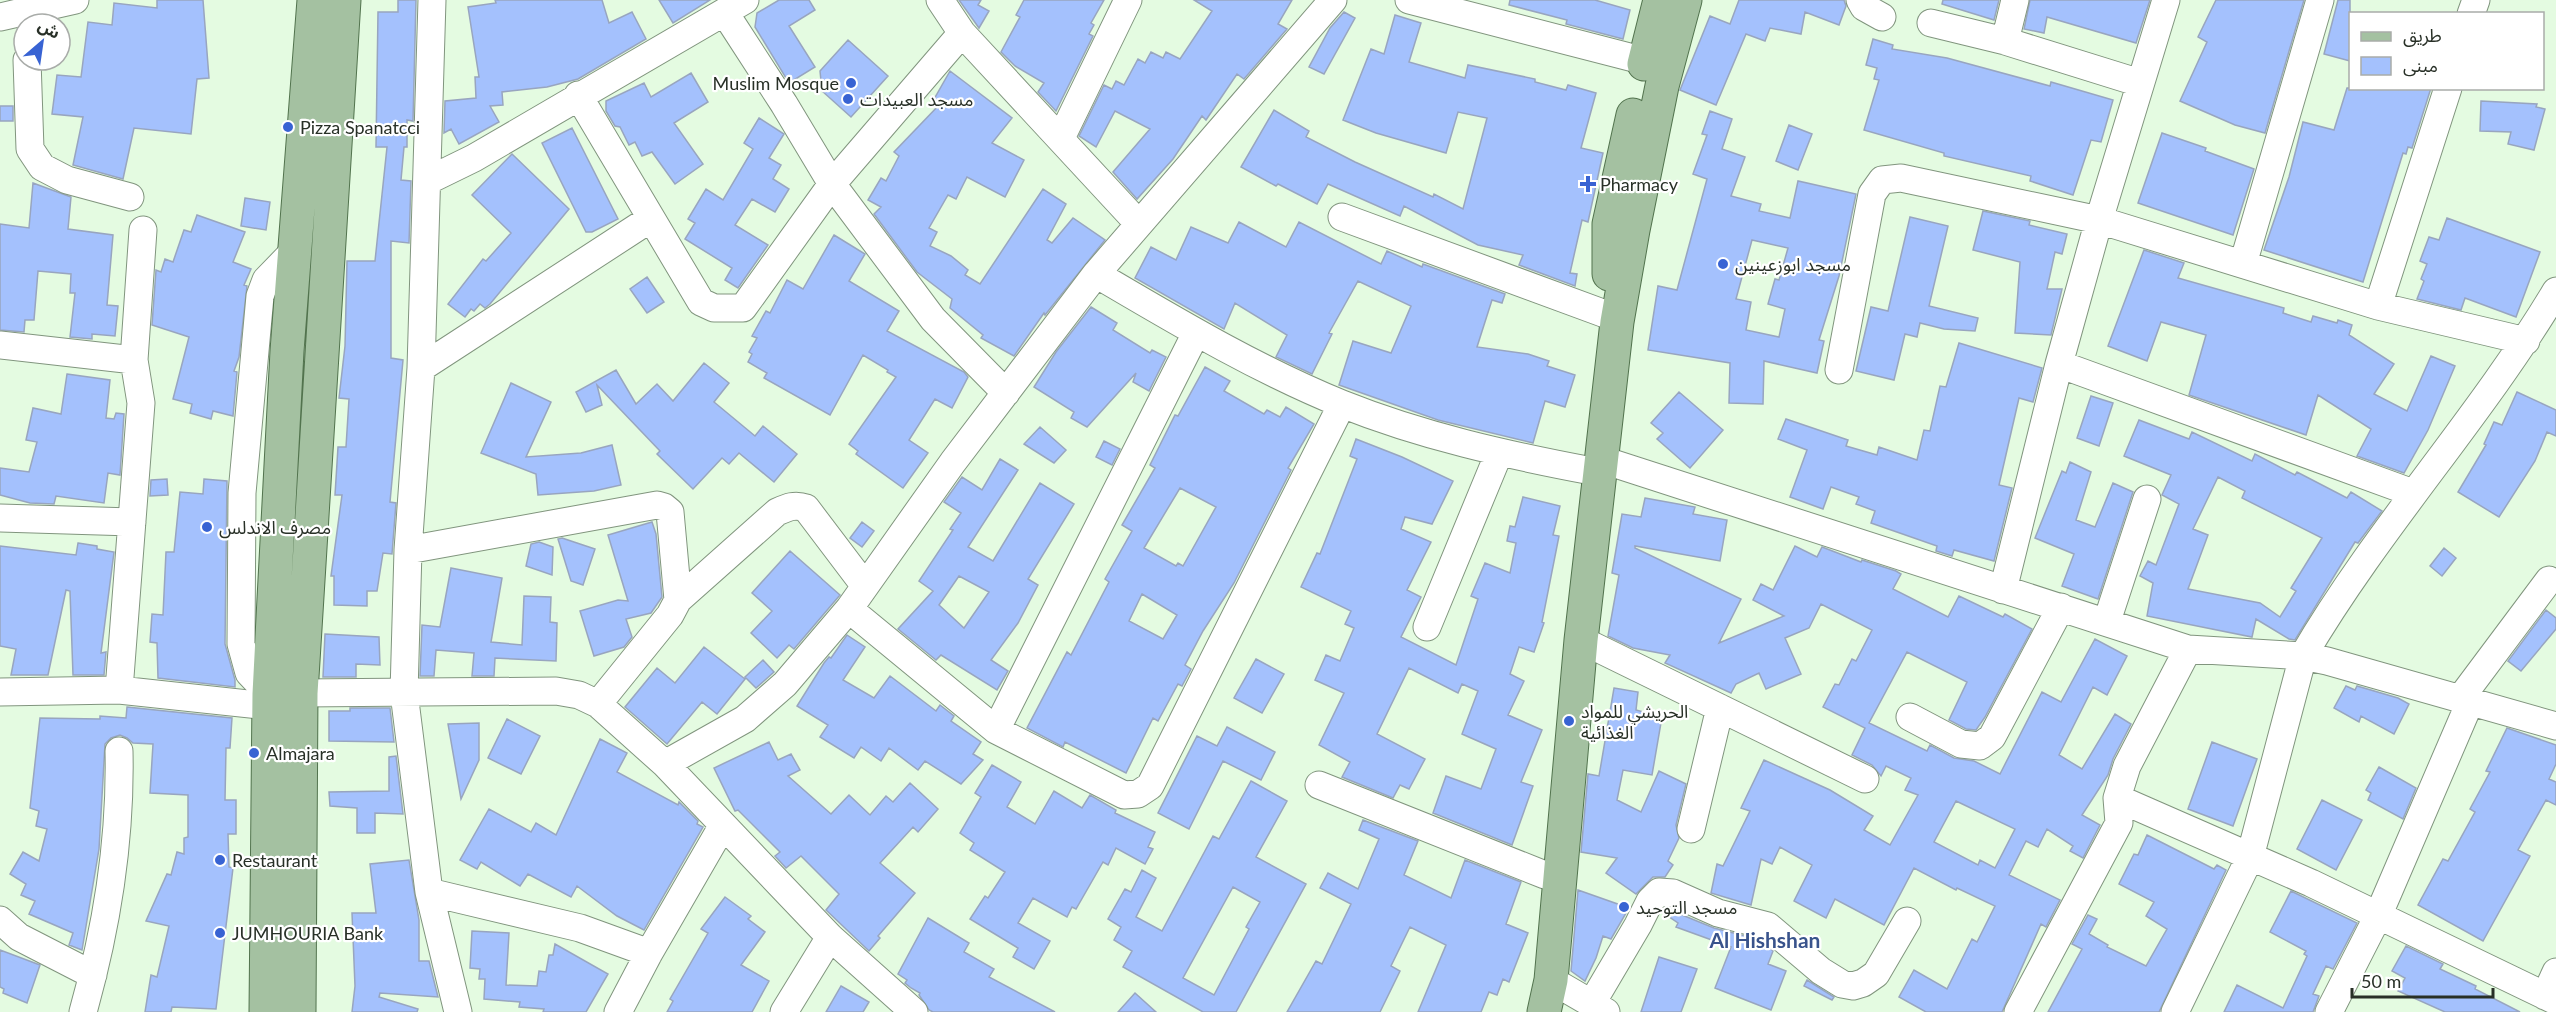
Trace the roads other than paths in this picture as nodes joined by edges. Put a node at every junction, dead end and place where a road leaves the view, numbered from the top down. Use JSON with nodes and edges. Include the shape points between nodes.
{"nodes":[{"id":1,"x":75,"y":0,"type":"edge"},
{"id":2,"x":314,"y":0,"type":"edge"},
{"id":3,"x":344,"y":0,"type":"edge"},
{"id":4,"x":432,"y":0,"type":"edge"},
{"id":5,"x":940,"y":0,"type":"edge"},
{"id":6,"x":1128,"y":0,"type":"edge"},
{"id":7,"x":1333,"y":0,"type":"edge"},
{"id":8,"x":1409,"y":0,"type":"edge"},
{"id":9,"x":1660,"y":0,"type":"edge"},
{"id":10,"x":1684,"y":0,"type":"edge"},
{"id":11,"x":1860,"y":0,"type":"edge"},
{"id":12,"x":2014,"y":0,"type":"edge"},
{"id":13,"x":2166,"y":0,"type":"edge"},
{"id":14,"x":2320,"y":0,"type":"edge"},
{"id":15,"x":735,"y":6,"type":"edge"},
{"id":16,"x":1489,"y":10,"type":"edge"},
{"id":17,"x":36,"y":12,"type":"edge"},
{"id":18,"x":1882,"y":17,"type":"dead end"},
{"id":19,"x":1931,"y":23,"type":"dead end"},
{"id":20,"x":962,"y":33,"type":"junction"},
{"id":21,"x":2005,"y":41,"type":"junction"},
{"id":22,"x":1645,"y":61,"type":"junction"},
{"id":23,"x":27,"y":72,"type":"edge"},
{"id":24,"x":2140,"y":83,"type":"junction"},
{"id":25,"x":2447,"y":90,"type":"edge"},
{"id":26,"x":578,"y":95,"type":"junction"},
{"id":27,"x":1061,"y":138,"type":"junction"},
{"id":28,"x":427,"y":181,"type":"junction"},
{"id":29,"x":832,"y":184,"type":"junction"},
{"id":30,"x":130,"y":197,"type":"dead end"},
{"id":31,"x":1342,"y":217,"type":"dead end"},
{"id":32,"x":650,"y":219,"type":"junction"},
{"id":33,"x":2099,"y":220,"type":"junction"},
{"id":34,"x":1139,"y":224,"type":"junction"},
{"id":35,"x":143,"y":230,"type":"dead end"},
{"id":36,"x":2242,"y":264,"type":"junction"},
{"id":37,"x":1096,"y":274,"type":"junction"},
{"id":38,"x":2556,"y":291,"type":"edge"},
{"id":39,"x":2378,"y":306,"type":"junction"},
{"id":40,"x":1613,"y":319,"type":"junction"},
{"id":41,"x":1196,"y":333,"type":"junction"},
{"id":42,"x":2526,"y":341,"type":"junction"},
{"id":43,"x":0,"y":345,"type":"edge"},
{"id":44,"x":134,"y":360,"type":"junction"},
{"id":45,"x":2059,"y":364,"type":"junction"},
{"id":46,"x":421,"y":368,"type":"junction"},
{"id":47,"x":1839,"y":370,"type":"dead end"},
{"id":48,"x":1006,"y":393,"type":"junction"},
{"id":49,"x":1342,"y":404,"type":"junction"},
{"id":50,"x":1499,"y":453,"type":"junction"},
{"id":51,"x":1597,"y":465,"type":"junction"},
{"id":52,"x":2413,"y":493,"type":"junction"},
{"id":53,"x":2147,"y":499,"type":"dead end"},
{"id":54,"x":0,"y":518,"type":"edge"},
{"id":55,"x":132,"y":522,"type":"junction"},
{"id":56,"x":408,"y":550,"type":"junction"},
{"id":57,"x":2549,"y":580,"type":"dead end"},
{"id":58,"x":865,"y":586,"type":"junction"},
{"id":59,"x":2004,"y":590,"type":"junction"},
{"id":60,"x":678,"y":600,"type":"junction"},
{"id":61,"x":2061,"y":608,"type":"junction"},
{"id":62,"x":849,"y":609,"type":"junction"},
{"id":63,"x":2107,"y":621,"type":"junction"},
{"id":64,"x":1427,"y":627,"type":"dead end"},
{"id":65,"x":1581,"y":640,"type":"junction"},
{"id":66,"x":2188,"y":649,"type":"junction"},
{"id":67,"x":2303,"y":656,"type":"junction"},
{"id":68,"x":119,"y":690,"type":"junction"},
{"id":69,"x":0,"y":692,"type":"edge"},
{"id":70,"x":301,"y":693,"type":"junction"},
{"id":71,"x":404,"y":693,"type":"junction"},
{"id":72,"x":268,"y":700,"type":"junction"},
{"id":73,"x":2465,"y":700,"type":"junction"},
{"id":74,"x":598,"y":704,"type":"junction"},
{"id":75,"x":1720,"y":708,"type":"junction"},
{"id":76,"x":1910,"y":717,"type":"dead end"},
{"id":77,"x":2556,"y":726,"type":"edge"},
{"id":78,"x":996,"y":730,"type":"junction"},
{"id":79,"x":119,"y":751,"type":"dead end"},
{"id":80,"x":665,"y":764,"type":"junction"},
{"id":81,"x":1865,"y":779,"type":"dead end"},
{"id":82,"x":1319,"y":785,"type":"dead end"},
{"id":83,"x":2117,"y":798,"type":"junction"},
{"id":84,"x":723,"y":825,"type":"junction"},
{"id":85,"x":1691,"y":829,"type":"dead end"},
{"id":86,"x":2250,"y":857,"type":"junction"},
{"id":87,"x":1545,"y":875,"type":"junction"},
{"id":88,"x":429,"y":892,"type":"junction"},
{"id":89,"x":2378,"y":916,"type":"junction"},
{"id":90,"x":0,"y":920,"type":"edge"},
{"id":91,"x":1907,"y":921,"type":"dead end"},
{"id":92,"x":830,"y":937,"type":"junction"},
{"id":93,"x":649,"y":953,"type":"junction"},
{"id":94,"x":93,"y":975,"type":"junction"},
{"id":95,"x":1551,"y":980,"type":"junction"},
{"id":96,"x":2552,"y":990,"type":"edge"},
{"id":97,"x":1599,"y":1008,"type":"edge"},
{"id":98,"x":83,"y":1012,"type":"edge"},
{"id":99,"x":266,"y":1012,"type":"edge"},
{"id":100,"x":299,"y":1012,"type":"edge"},
{"id":101,"x":458,"y":1012,"type":"edge"},
{"id":102,"x":618,"y":1012,"type":"edge"},
{"id":103,"x":784,"y":1012,"type":"edge"},
{"id":104,"x":914,"y":1012,"type":"edge"},
{"id":105,"x":1530,"y":1012,"type":"edge"},
{"id":106,"x":1544,"y":1012,"type":"edge"},
{"id":107,"x":2018,"y":1012,"type":"edge"},
{"id":108,"x":2175,"y":1012,"type":"edge"},
{"id":109,"x":2329,"y":1012,"type":"edge"}],
"edges":[{"from":1,"to":17,"type":"street"},
{"from":2,"to":72,"type":"main road"},
{"from":3,"to":70,"type":"main road"},
{"from":4,"to":28,"type":"street"},
{"from":5,"to":20,"type":"street"},
{"from":6,"to":27,"type":"street"},
{"from":7,"to":34,"type":"street"},
{"from":8,"to":16,"type":"street"},
{"from":9,"to":22,"type":"main road"},
{"from":10,"to":40,"type":"main road"},
{"from":11,"to":18,"type":"street","via":[[1864,8]]},
{"from":12,"to":21,"type":"street"},
{"from":13,"to":24,"type":"street"},
{"from":14,"to":36,"type":"street"},
{"from":15,"to":26,"type":"street"},
{"from":15,"to":29,"type":"street","via":[[784,104]]},
{"from":16,"to":22,"type":"street"},
{"from":19,"to":21,"type":"street"},
{"from":20,"to":27,"type":"street"},
{"from":20,"to":29,"type":"street"},
{"from":21,"to":24,"type":"street"},
{"from":22,"to":40,"type":"main road","via":[[1609,224]]},
{"from":23,"to":30,"type":"street","via":[[30,149],[42,167],[67,180]]},
{"from":24,"to":33,"type":"street"},
{"from":25,"to":39,"type":"street"},
{"from":26,"to":28,"type":"street","via":[[474,158]]},
{"from":26,"to":32,"type":"street"},
{"from":27,"to":34,"type":"street"},
{"from":28,"to":46,"type":"street"},
{"from":29,"to":32,"type":"street","via":[[743,308],[714,308],[701,302]]},
{"from":29,"to":48,"type":"street","via":[[933,319]]},
{"from":31,"to":40,"type":"street"},
{"from":32,"to":46,"type":"street"},
{"from":33,"to":36,"type":"street"},
{"from":33,"to":45,"type":"street"},
{"from":33,"to":47,"type":"street","via":[[1901,178],[1882,180],[1872,194]]},
{"from":34,"to":37,"type":"street"},
{"from":35,"to":44,"type":"street"},
{"from":36,"to":39,"type":"street"},
{"from":37,"to":41,"type":"street"},
{"from":37,"to":48,"type":"street"},
{"from":38,"to":42,"type":"street"},
{"from":39,"to":42,"type":"street"},
{"from":40,"to":51,"type":"main road"},
{"from":41,"to":49,"type":"street"},
{"from":41,"to":78,"type":"street"},
{"from":42,"to":52,"type":"street"},
{"from":43,"to":44,"type":"street"},
{"from":44,"to":55,"type":"street","via":[[141,403]]},
{"from":45,"to":52,"type":"street"},
{"from":45,"to":59,"type":"street"},
{"from":46,"to":56,"type":"street"},
{"from":48,"to":58,"type":"street"},
{"from":49,"to":50,"type":"street"},
{"from":49,"to":78,"type":"street","via":[[1150,786],[1138,794],[1124,795]]},
{"from":50,"to":51,"type":"street"},
{"from":50,"to":64,"type":"street"},
{"from":51,"to":59,"type":"street"},
{"from":51,"to":65,"type":"main road"},
{"from":51,"to":87,"type":"main road"},
{"from":52,"to":67,"type":"street"},
{"from":53,"to":63,"type":"street"},
{"from":54,"to":55,"type":"street"},
{"from":55,"to":68,"type":"street"},
{"from":56,"to":60,"type":"street","via":[[657,505],[670,512]]},
{"from":56,"to":71,"type":"street"},
{"from":57,"to":73,"type":"street"},
{"from":58,"to":60,"type":"street","via":[[806,508],[796,505],[777,512]]},
{"from":58,"to":62,"type":"street"},
{"from":59,"to":61,"type":"street"},
{"from":60,"to":74,"type":"street"},
{"from":61,"to":63,"type":"street"},
{"from":61,"to":76,"type":"street","via":[[1992,738],[1980,746],[1961,744]]},
{"from":62,"to":78,"type":"street"},
{"from":62,"to":80,"type":"street","via":[[777,691],[745,719]]},
{"from":63,"to":66,"type":"street"},
{"from":65,"to":75,"type":"street"},
{"from":65,"to":95,"type":"main road"},
{"from":66,"to":67,"type":"street"},
{"from":66,"to":83,"type":"street","via":[[2127,766]]},
{"from":67,"to":73,"type":"street"},
{"from":67,"to":86,"type":"street"},
{"from":68,"to":69,"type":"street"},
{"from":68,"to":72,"type":"street"},
{"from":70,"to":71,"type":"street"},
{"from":70,"to":100,"type":"main road"},
{"from":71,"to":74,"type":"street","via":[[556,691]]},
{"from":71,"to":88,"type":"street"},
{"from":72,"to":99,"type":"main road"},
{"from":73,"to":77,"type":"street"},
{"from":73,"to":89,"type":"street"},
{"from":74,"to":80,"type":"street"},
{"from":75,"to":81,"type":"street"},
{"from":75,"to":85,"type":"street"},
{"from":79,"to":94,"type":"street","via":[[114,873]]},
{"from":80,"to":84,"type":"street"},
{"from":82,"to":87,"type":"street"},
{"from":83,"to":86,"type":"street"},
{"from":83,"to":107,"type":"street","via":[[2119,823]]},
{"from":84,"to":92,"type":"street"},
{"from":84,"to":93,"type":"street"},
{"from":86,"to":89,"type":"street"},
{"from":86,"to":108,"type":"street"},
{"from":87,"to":105,"type":"main road"},
{"from":88,"to":93,"type":"street","via":[[579,928]]},
{"from":88,"to":101,"type":"street"},
{"from":89,"to":96,"type":"street"},
{"from":89,"to":109,"type":"street"},
{"from":90,"to":94,"type":"street","via":[[19,937]]},
{"from":91,"to":97,"type":"street","via":[[1876,974],[1853,986],[1821,971],[1768,926],[1718,913],[1673,893],[1659,892],[1650,901]]},
{"from":92,"to":103,"type":"street"},
{"from":92,"to":104,"type":"street"},
{"from":93,"to":102,"type":"street"},
{"from":94,"to":98,"type":"street"},
{"from":95,"to":97,"type":"street"},
{"from":95,"to":106,"type":"main road"}]}
